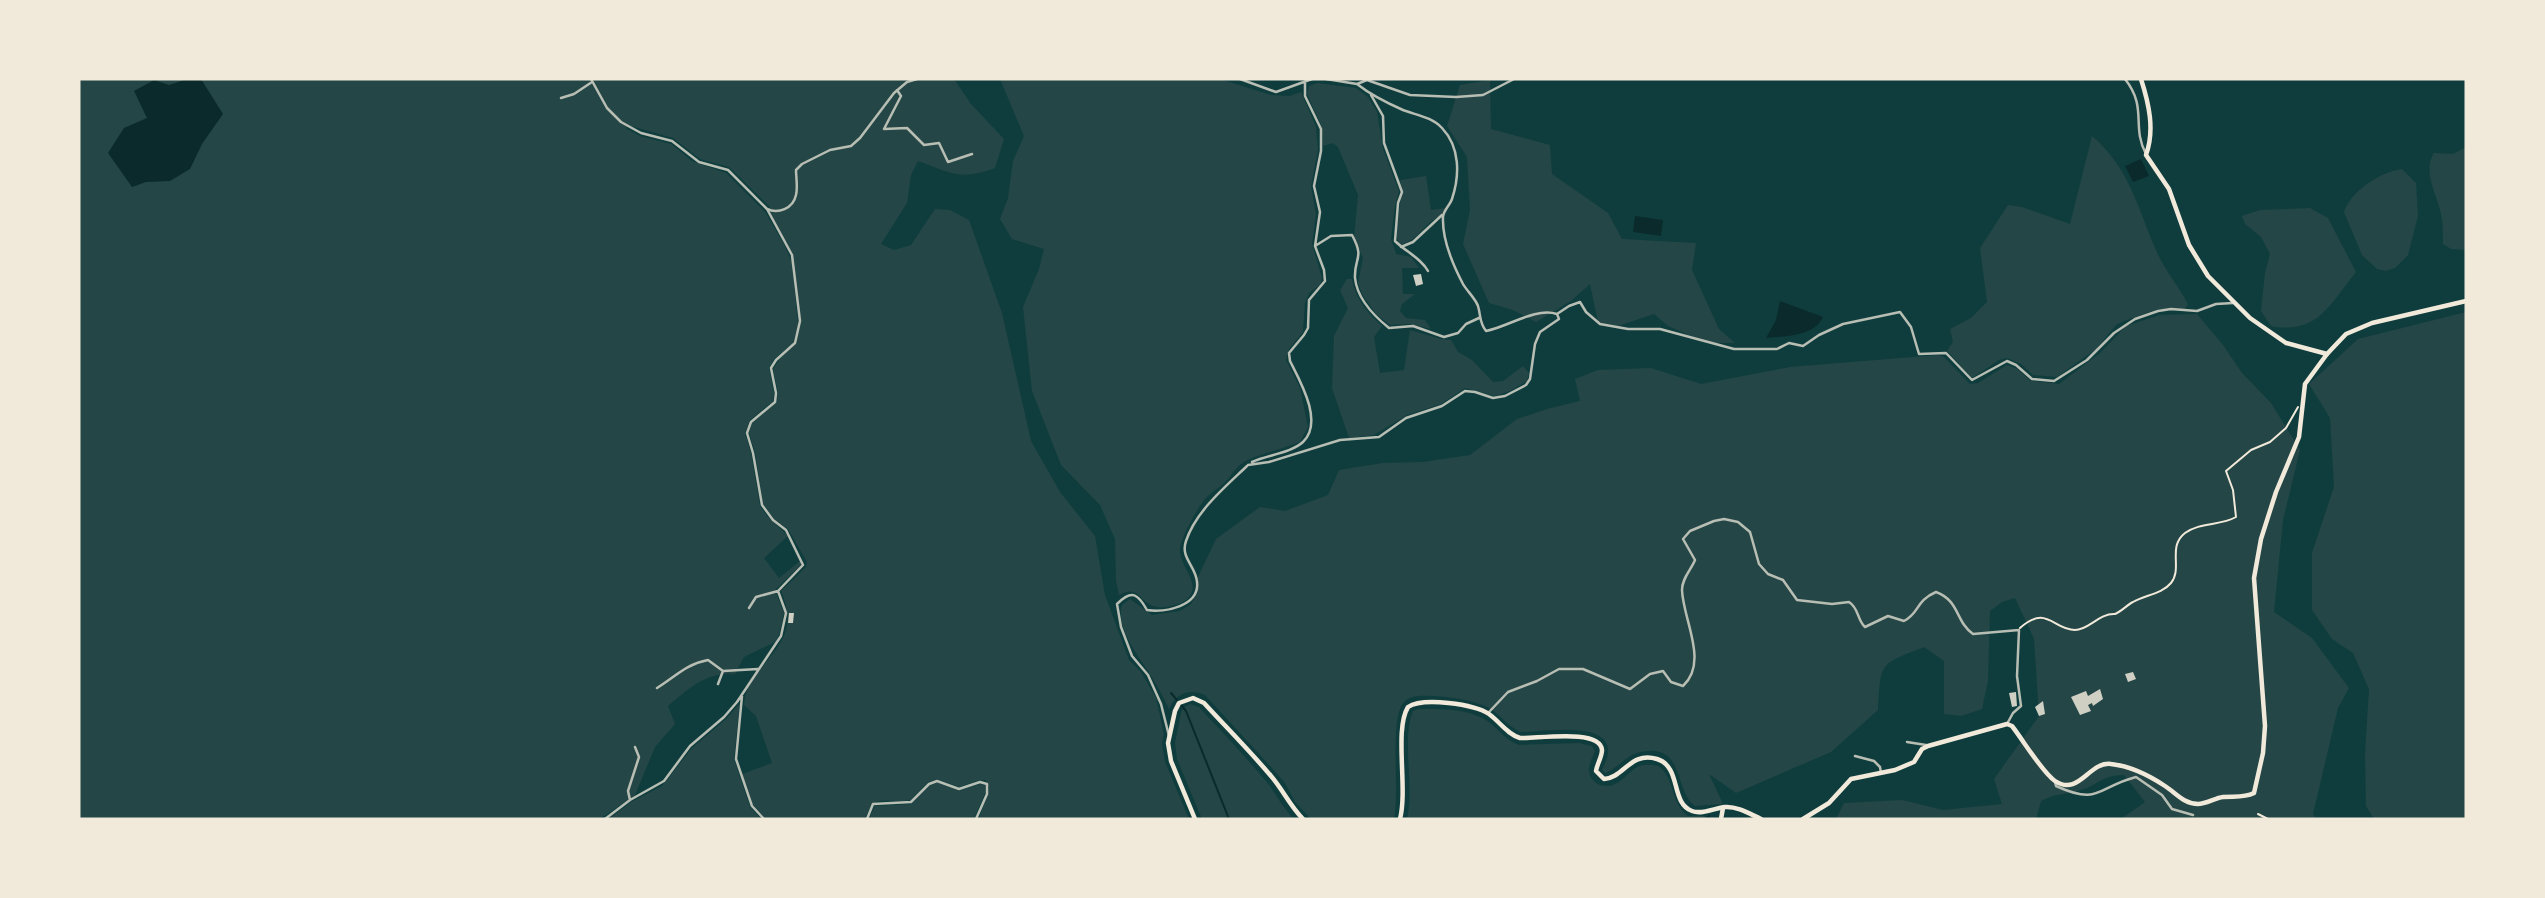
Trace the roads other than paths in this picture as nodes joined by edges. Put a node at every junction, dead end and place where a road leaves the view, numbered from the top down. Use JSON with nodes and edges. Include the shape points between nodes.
{"nodes":[{"id":1,"x":916,"y":79,"type":"edge"},
{"id":2,"x":1240,"y":79,"type":"edge"},
{"id":3,"x":1312,"y":79,"type":"edge"},
{"id":4,"x":1326,"y":79,"type":"edge"},
{"id":5,"x":1514,"y":79,"type":"edge"},
{"id":6,"x":2125,"y":79,"type":"edge"},
{"id":7,"x":2141,"y":79,"type":"edge"},
{"id":8,"x":591,"y":81,"type":"edge"},
{"id":9,"x":1305,"y":82,"type":"junction"},
{"id":10,"x":1357,"y":84,"type":"junction"},
{"id":11,"x":897,"y":90,"type":"junction"},
{"id":12,"x":1371,"y":95,"type":"junction"},
{"id":13,"x":561,"y":98,"type":"dead end"},
{"id":14,"x":972,"y":154,"type":"dead end"},
{"id":15,"x":2146,"y":155,"type":"junction"},
{"id":16,"x":767,"y":209,"type":"junction"},
{"id":17,"x":1443,"y":215,"type":"junction"},
{"id":18,"x":1315,"y":246,"type":"junction"},
{"id":19,"x":1401,"y":247,"type":"junction"},
{"id":20,"x":1428,"y":271,"type":"dead end"},
{"id":21,"x":2466,"y":300,"type":"edge"},
{"id":22,"x":2235,"y":303,"type":"junction"},
{"id":23,"x":1557,"y":314,"type":"junction"},
{"id":24,"x":1479,"y":318,"type":"junction"},
{"id":25,"x":2327,"y":354,"type":"junction"},
{"id":26,"x":1248,"y":465,"type":"junction"},
{"id":27,"x":778,"y":591,"type":"junction"},
{"id":28,"x":748,"y":608,"type":"dead end"},
{"id":29,"x":758,"y":669,"type":"junction"},
{"id":30,"x":723,"y":671,"type":"junction"},
{"id":31,"x":718,"y":684,"type":"dead end"},
{"id":32,"x":657,"y":688,"type":"dead end"},
{"id":33,"x":742,"y":693,"type":"junction"},
{"id":34,"x":1488,"y":713,"type":"junction"},
{"id":35,"x":2007,"y":724,"type":"junction"},
{"id":36,"x":1169,"y":736,"type":"junction"},
{"id":37,"x":1907,"y":742,"type":"dead end"},
{"id":38,"x":1930,"y":745,"type":"junction"},
{"id":39,"x":635,"y":747,"type":"dead end"},
{"id":40,"x":1855,"y":756,"type":"dead end"},
{"id":41,"x":1881,"y":773,"type":"junction"},
{"id":42,"x":2054,"y":780,"type":"junction"},
{"id":43,"x":630,"y":800,"type":"junction"},
{"id":44,"x":1723,"y":807,"type":"junction"},
{"id":45,"x":2193,"y":816,"type":"dead end"},
{"id":46,"x":605,"y":819,"type":"edge"},
{"id":47,"x":764,"y":819,"type":"edge"},
{"id":48,"x":867,"y":819,"type":"edge"},
{"id":49,"x":976,"y":819,"type":"edge"},
{"id":50,"x":1195,"y":819,"type":"edge"},
{"id":51,"x":1303,"y":819,"type":"edge"},
{"id":52,"x":1400,"y":819,"type":"edge"},
{"id":53,"x":1721,"y":819,"type":"edge"},
{"id":54,"x":1761,"y":819,"type":"edge"},
{"id":55,"x":1803,"y":819,"type":"edge"}],
"edges":[{"from":1,"to":11,"type":"street"},
{"from":2,"to":9,"type":"street","via":[[1276,92]]},
{"from":3,"to":9,"type":"street"},
{"from":4,"to":10,"type":"street"},
{"from":5,"to":10,"type":"street","via":[[1473,97],[1410,95],[1367,80]]},
{"from":6,"to":15,"type":"street","via":[[2136,97],[2139,136]]},
{"from":7,"to":15,"type":"main road","via":[[2149,103],[2151,142]]},
{"from":8,"to":13,"type":"street"},
{"from":8,"to":16,"type":"street","via":[[621,122],[672,141],[699,162],[728,170]]},
{"from":9,"to":18,"type":"street","via":[[1305,96],[1321,129],[1314,186],[1320,212]]},
{"from":10,"to":12,"type":"street"},
{"from":11,"to":14,"type":"street","via":[[901,96],[884,129],[908,128],[924,145],[939,143],[948,162]]},
{"from":11,"to":16,"type":"street","via":[[851,146],[830,150],[796,170],[796,195],[788,207],[778,212]]},
{"from":12,"to":17,"type":"street","via":[[1431,120],[1450,140],[1458,164],[1451,202]]},
{"from":12,"to":19,"type":"street","via":[[1383,116],[1384,143],[1402,192],[1395,241]]},
{"from":15,"to":22,"type":"main road","via":[[2169,189],[2196,259]]},
{"from":16,"to":27,"type":"street","via":[[792,255],[800,325],[795,344],[771,368],[775,402],[747,430],[762,505],[786,530],[804,562]]},
{"from":17,"to":19,"type":"street"},
{"from":17,"to":24,"type":"street","via":[[1450,256],[1478,305]]},
{"from":18,"to":24,"type":"street","via":[[1331,236],[1352,235],[1359,248],[1358,287],[1368,307],[1389,328],[1413,326],[1444,337]]},
{"from":18,"to":26,"type":"street","via":[[1325,281],[1309,300],[1308,328],[1289,353],[1309,408],[1310,432],[1302,443]]},
{"from":19,"to":20,"type":"street"},
{"from":21,"to":25,"type":"main road","via":[[2372,323],[2346,334]]},
{"from":22,"to":23,"type":"street","via":[[2197,311],[2158,311],[2135,319],[2054,381],[2032,379],[2007,361],[1972,380],[1946,353],[1919,354],[1911,327],[1900,312],[1843,324],[1803,346],[1789,343],[1763,350],[1734,349],[1660,329],[1600,324],[1580,302]]},
{"from":22,"to":25,"type":"main road","via":[[2286,343]]},
{"from":23,"to":24,"type":"street","via":[[1535,314],[1486,331]]},
{"from":23,"to":26,"type":"street","via":[[1559,319],[1540,332],[1535,344],[1530,379],[1505,396],[1465,391],[1443,406],[1406,418],[1379,437],[1340,440]]},
{"from":25,"to":42,"type":"main road","via":[[2305,384],[2299,437],[2276,492],[2254,578],[2264,726],[2255,793],[2197,804],[2183,800],[2150,777],[2108,763],[2074,784]]},
{"from":26,"to":36,"type":"street","via":[[1192,525],[1184,545],[1185,557],[1197,581],[1188,601],[1158,612],[1147,610],[1133,594],[1117,604],[1132,656],[1148,675]]},
{"from":27,"to":28,"type":"street","via":[[756,597]]},
{"from":27,"to":29,"type":"street","via":[[786,609],[785,621],[781,636]]},
{"from":29,"to":30,"type":"street"},
{"from":29,"to":33,"type":"street"},
{"from":30,"to":31,"type":"street"},
{"from":30,"to":32,"type":"street","via":[[708,660],[695,662]]},
{"from":33,"to":43,"type":"street","via":[[724,717],[690,746],[664,781]]},
{"from":33,"to":47,"type":"street","via":[[736,759],[752,806]]},
{"from":34,"to":35,"type":"street","via":[[1508,692],[1559,669],[1583,669],[1630,689],[1650,674],[1663,671],[1671,682],[1683,686],[1696,655],[1682,590],[1695,560],[1683,539],[1690,531],[1724,519],[1738,522],[1750,532],[1759,564],[1783,580],[1797,600],[1849,602],[1865,628],[1888,616],[1904,621],[1921,600],[1936,592],[1947,596],[1973,634],[2019,630],[2021,706]]},
{"from":34,"to":44,"type":"main road","via":[[1520,738],[1580,736],[1595,740],[1602,752],[1596,773],[1604,779],[1637,759],[1661,760],[1672,770],[1688,809],[1701,812]]},
{"from":34,"to":52,"type":"main road","via":[[1448,703],[1416,702],[1408,707],[1403,721]]},
{"from":35,"to":38,"type":"main road"},
{"from":35,"to":42,"type":"main road"},
{"from":36,"to":50,"type":"main road","via":[[1171,761]]},
{"from":36,"to":51,"type":"main road","via":[[1179,703],[1189,698],[1201,701],[1268,772]]},
{"from":37,"to":38,"type":"street"},
{"from":38,"to":41,"type":"main road","via":[[1914,762]]},
{"from":39,"to":43,"type":"street","via":[[639,757],[628,791]]},
{"from":40,"to":41,"type":"street","via":[[1874,761]]},
{"from":41,"to":55,"type":"main road","via":[[1851,779],[1829,803]]},
{"from":42,"to":45,"type":"street","via":[[2070,793],[2092,796],[2136,778],[2162,795],[2172,809]]},
{"from":43,"to":46,"type":"street"},
{"from":44,"to":53,"type":"main road"},
{"from":44,"to":54,"type":"main road"},
{"from":48,"to":49,"type":"street","via":[[873,804],[908,803],[929,783],[941,780],[959,789],[987,784]]}]}
